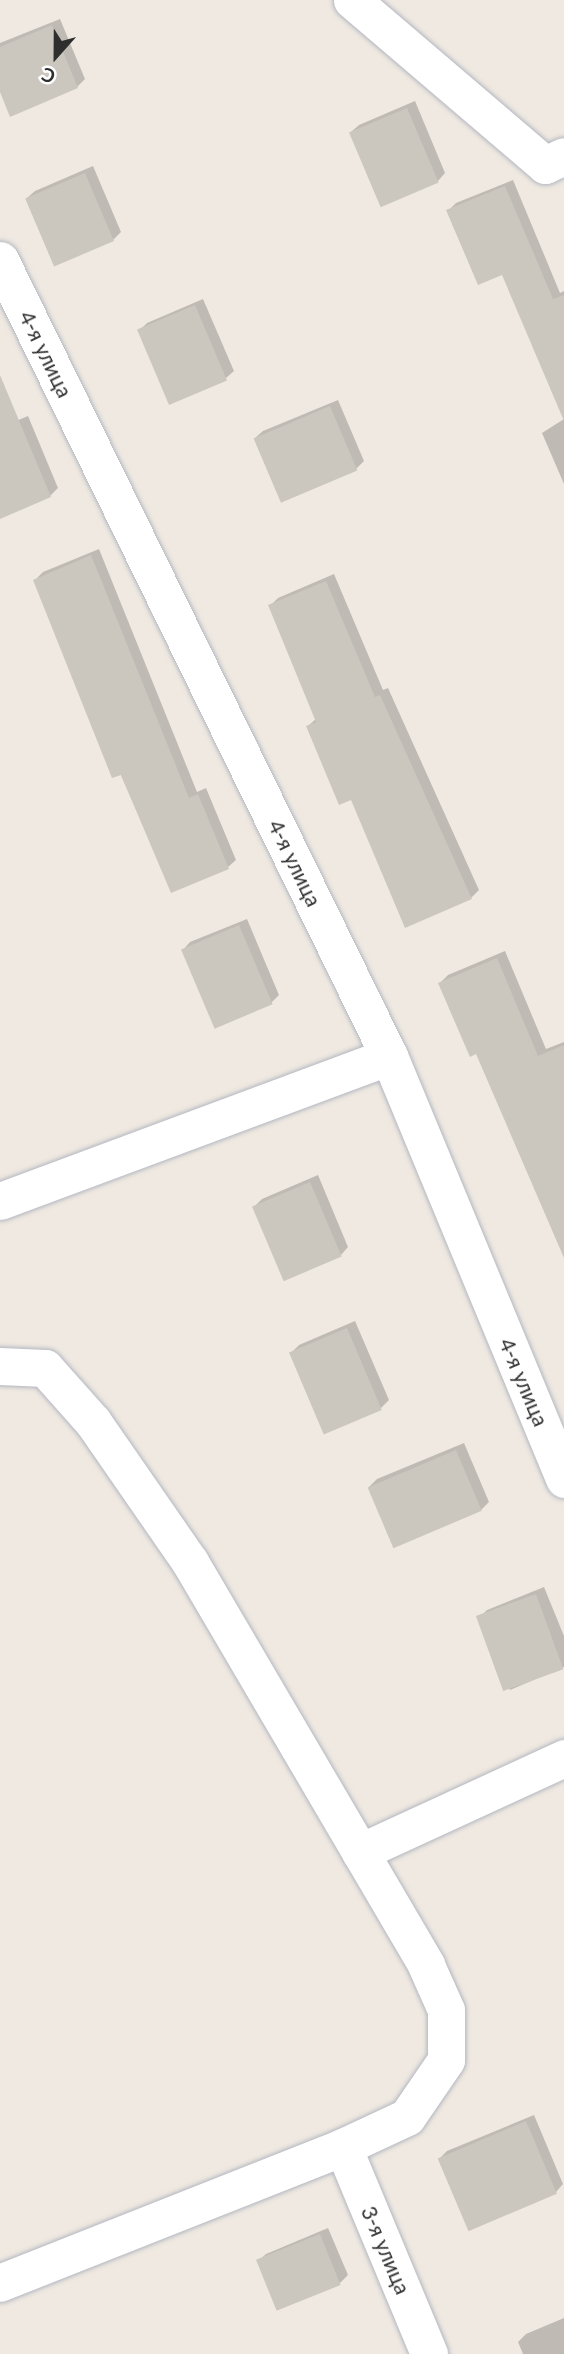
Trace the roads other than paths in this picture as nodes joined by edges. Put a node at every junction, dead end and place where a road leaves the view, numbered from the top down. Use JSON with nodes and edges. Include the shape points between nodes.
{"nodes":[{"id":1,"x":352,"y":0,"type":"edge"},
{"id":2,"x":564,"y":156,"type":"edge"},
{"id":3,"x":0,"y":260,"type":"edge"},
{"id":4,"x":389,"y":1056,"type":"junction"},
{"id":5,"x":0,"y":1201,"type":"edge"},
{"id":6,"x":0,"y":1366,"type":"edge"},
{"id":7,"x":564,"y":1479,"type":"edge"},
{"id":8,"x":564,"y":1758,"type":"edge"},
{"id":9,"x":360,"y":1853,"type":"junction"},
{"id":10,"x":343,"y":2147,"type":"junction"},
{"id":11,"x":0,"y":2283,"type":"edge"},
{"id":12,"x":429,"y":2354,"type":"edge"}],
"edges":[{"from":1,"to":2,"type":"street","via":[[545,165]]},
{"from":3,"to":4,"type":"street","name":"4-я улица"},
{"from":4,"to":5,"type":"street"},
{"from":4,"to":7,"type":"street","name":"4-я улица"},
{"from":6,"to":9,"type":"street","via":[[45,1368],[93,1422],[190,1562]]},
{"from":8,"to":9,"type":"street"},
{"from":9,"to":10,"type":"street","via":[[426,1965],[446,2010],[446,2060],[407,2116]]},
{"from":10,"to":11,"type":"street"},
{"from":10,"to":12,"type":"street","name":"3-я улица"}]}
